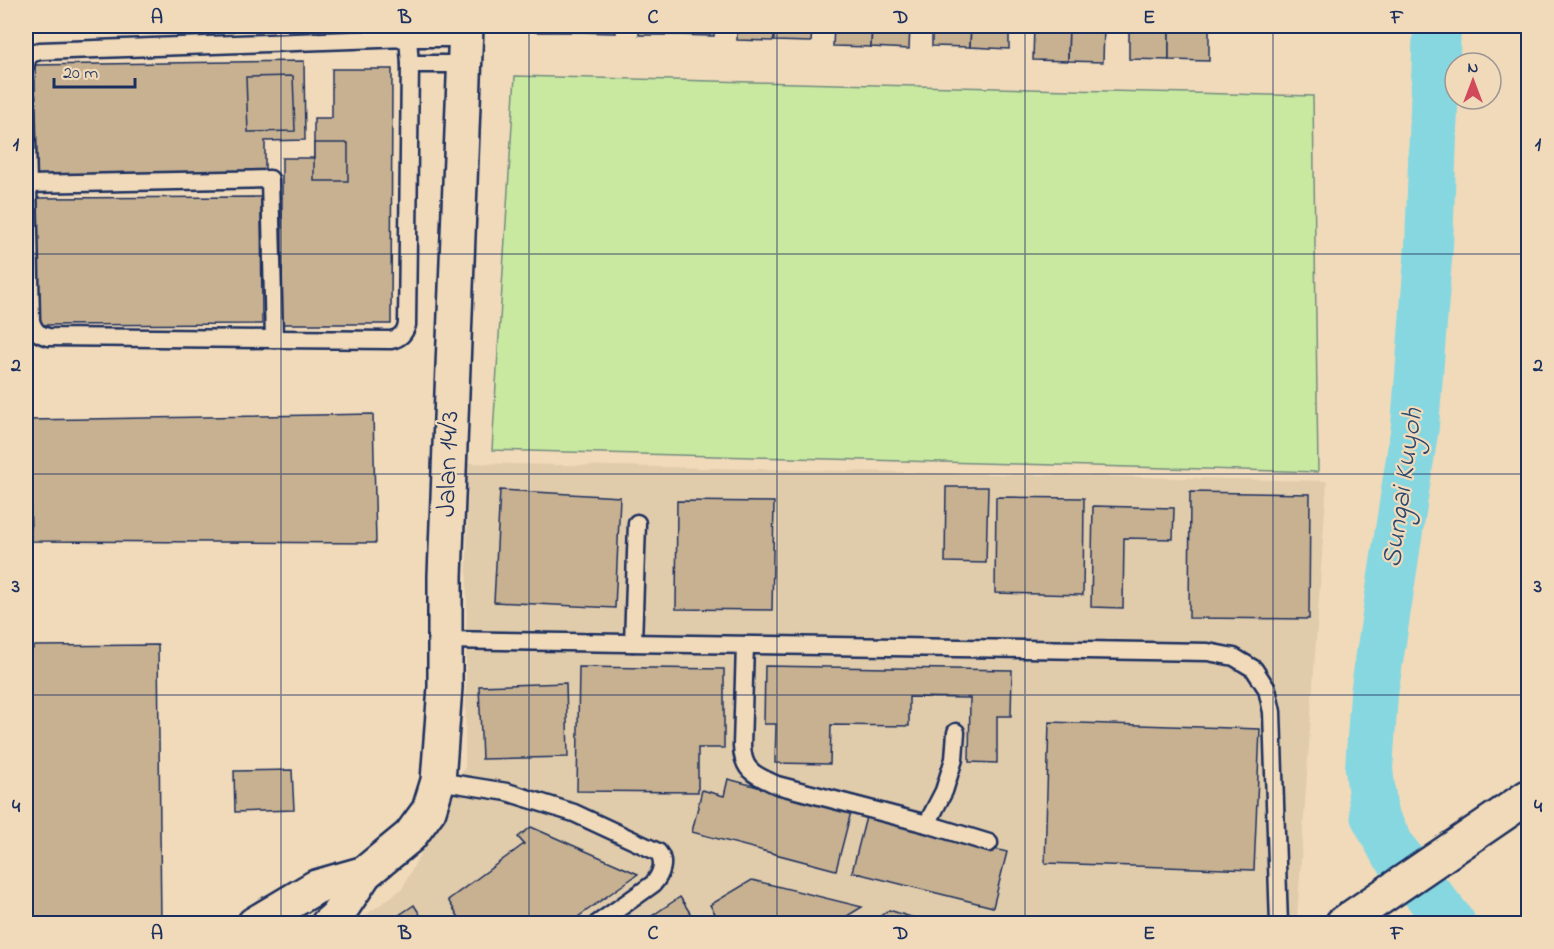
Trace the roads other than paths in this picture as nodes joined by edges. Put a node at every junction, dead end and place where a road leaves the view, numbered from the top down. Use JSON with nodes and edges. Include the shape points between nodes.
{"nodes":[{"id":1,"x":408,"y":38,"type":"junction"},
{"id":2,"x":465,"y":43,"type":"edge"},
{"id":3,"x":26,"y":64,"type":"edge"},
{"id":4,"x":410,"y":64,"type":"junction"},
{"id":5,"x":26,"y":96,"type":"edge"},
{"id":6,"x":28,"y":184,"type":"junction"},
{"id":7,"x":274,"y":339,"type":"junction"},
{"id":8,"x":637,"y":522,"type":"dead end"},
{"id":9,"x":445,"y":640,"type":"junction"},
{"id":10,"x":633,"y":643,"type":"junction"},
{"id":11,"x":745,"y":645,"type":"junction"},
{"id":12,"x":956,"y":732,"type":"dead end"},
{"id":13,"x":438,"y":781,"type":"junction"},
{"id":14,"x":1528,"y":797,"type":"edge"},
{"id":15,"x":927,"y":824,"type":"junction"},
{"id":16,"x":989,"y":843,"type":"dead end"},
{"id":17,"x":364,"y":873,"type":"junction"},
{"id":18,"x":254,"y":924,"type":"edge"},
{"id":19,"x":328,"y":924,"type":"edge"},
{"id":20,"x":597,"y":924,"type":"edge"},
{"id":21,"x":1279,"y":924,"type":"edge"},
{"id":22,"x":1342,"y":924,"type":"edge"}],
"edges":[{"from":1,"to":2,"type":"lane"},
{"from":1,"to":3,"type":"lane","via":[[40,51],[32,53]]},
{"from":1,"to":4,"type":"lane"},
{"from":2,"to":4,"type":"lane"},
{"from":2,"to":9,"type":"street","name":"Jalan 14/3"},
{"from":4,"to":7,"type":"lane","via":[[405,332],[391,340]]},
{"from":5,"to":6,"type":"lane"},
{"from":6,"to":7,"type":"lane","via":[[32,321],[40,335]]},
{"from":6,"to":7,"type":"lane","via":[[270,179]]},
{"from":8,"to":10,"type":"lane"},
{"from":9,"to":10,"type":"lane"},
{"from":9,"to":13,"type":"street","name":"Jalan 14/3"},
{"from":10,"to":11,"type":"lane"},
{"from":11,"to":15,"type":"lane","via":[[742,759],[747,768],[777,785]]},
{"from":11,"to":21,"type":"lane","via":[[1208,652],[1234,657],[1254,669],[1267,689],[1272,712]]},
{"from":12,"to":15,"type":"lane","via":[[954,759],[944,791]]},
{"from":13,"to":17,"type":"street","name":"Jalan 14/3","via":[[429,810],[410,836]]},
{"from":13,"to":20,"type":"lane","via":[[507,792],[574,813],[658,852],[663,864],[653,884]]},
{"from":14,"to":22,"type":"street"},
{"from":15,"to":16,"type":"lane"},
{"from":17,"to":18,"type":"street","name":"Jalan 14/3","via":[[316,887]]},
{"from":17,"to":19,"type":"street","name":"Jalan 14/3"}]}
